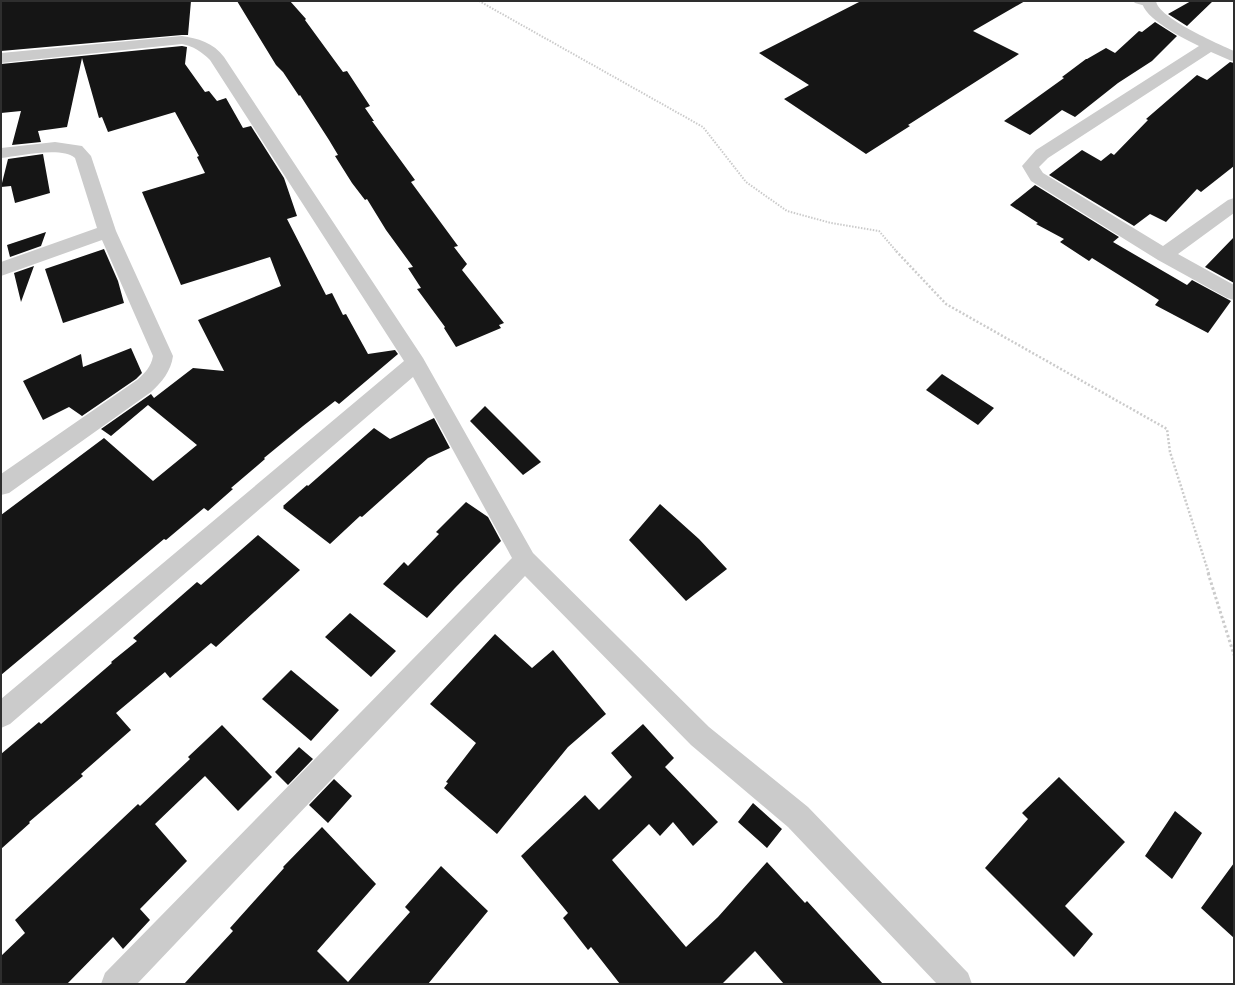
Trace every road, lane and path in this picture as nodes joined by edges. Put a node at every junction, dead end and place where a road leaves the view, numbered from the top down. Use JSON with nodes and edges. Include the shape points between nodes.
{"nodes":[{"id":1,"x":479,"y":1,"type":"edge"},
{"id":2,"x":1145,"y":2,"type":"edge"},
{"id":3,"x":1212,"y":45,"type":"junction"},
{"id":4,"x":1234,"y":57,"type":"edge"},
{"id":5,"x":1,"y":58,"type":"edge"},
{"id":6,"x":1,"y":153,"type":"edge"},
{"id":7,"x":1234,"y":204,"type":"edge"},
{"id":8,"x":106,"y":231,"type":"junction"},
{"id":9,"x":1164,"y":255,"type":"junction"},
{"id":10,"x":1,"y":269,"type":"edge"},
{"id":11,"x":1234,"y":293,"type":"edge"},
{"id":12,"x":416,"y":363,"type":"junction"},
{"id":13,"x":1,"y":486,"type":"edge"},
{"id":14,"x":525,"y":560,"type":"junction"},
{"id":15,"x":1234,"y":654,"type":"edge"},
{"id":16,"x":1,"y":715,"type":"edge"},
{"id":17,"x":116,"y":984,"type":"edge"},
{"id":18,"x":957,"y":984,"type":"edge"}],
"edges":[{"from":1,"to":15,"type":"path","via":[[703,127],[746,182],[787,211],[831,223],[879,231],[946,304],[1167,429],[1170,452]]},
{"from":2,"to":3,"type":"street","via":[[1165,21]]},
{"from":3,"to":4,"type":"street"},
{"from":3,"to":9,"type":"street","via":[[1042,154],[1030,166],[1037,177]]},
{"from":5,"to":12,"type":"street","via":[[182,40],[204,46],[216,57]]},
{"from":6,"to":8,"type":"street","via":[[55,147],[76,150],[83,156]]},
{"from":7,"to":9,"type":"street"},
{"from":8,"to":10,"type":"street"},
{"from":8,"to":13,"type":"street","via":[[162,356],[162,364],[158,373],[144,386]]},
{"from":9,"to":11,"type":"street"},
{"from":12,"to":14,"type":"street"},
{"from":12,"to":16,"type":"street"},
{"from":14,"to":17,"type":"street"},
{"from":14,"to":18,"type":"street","via":[[700,736],[798,817]]}]}
